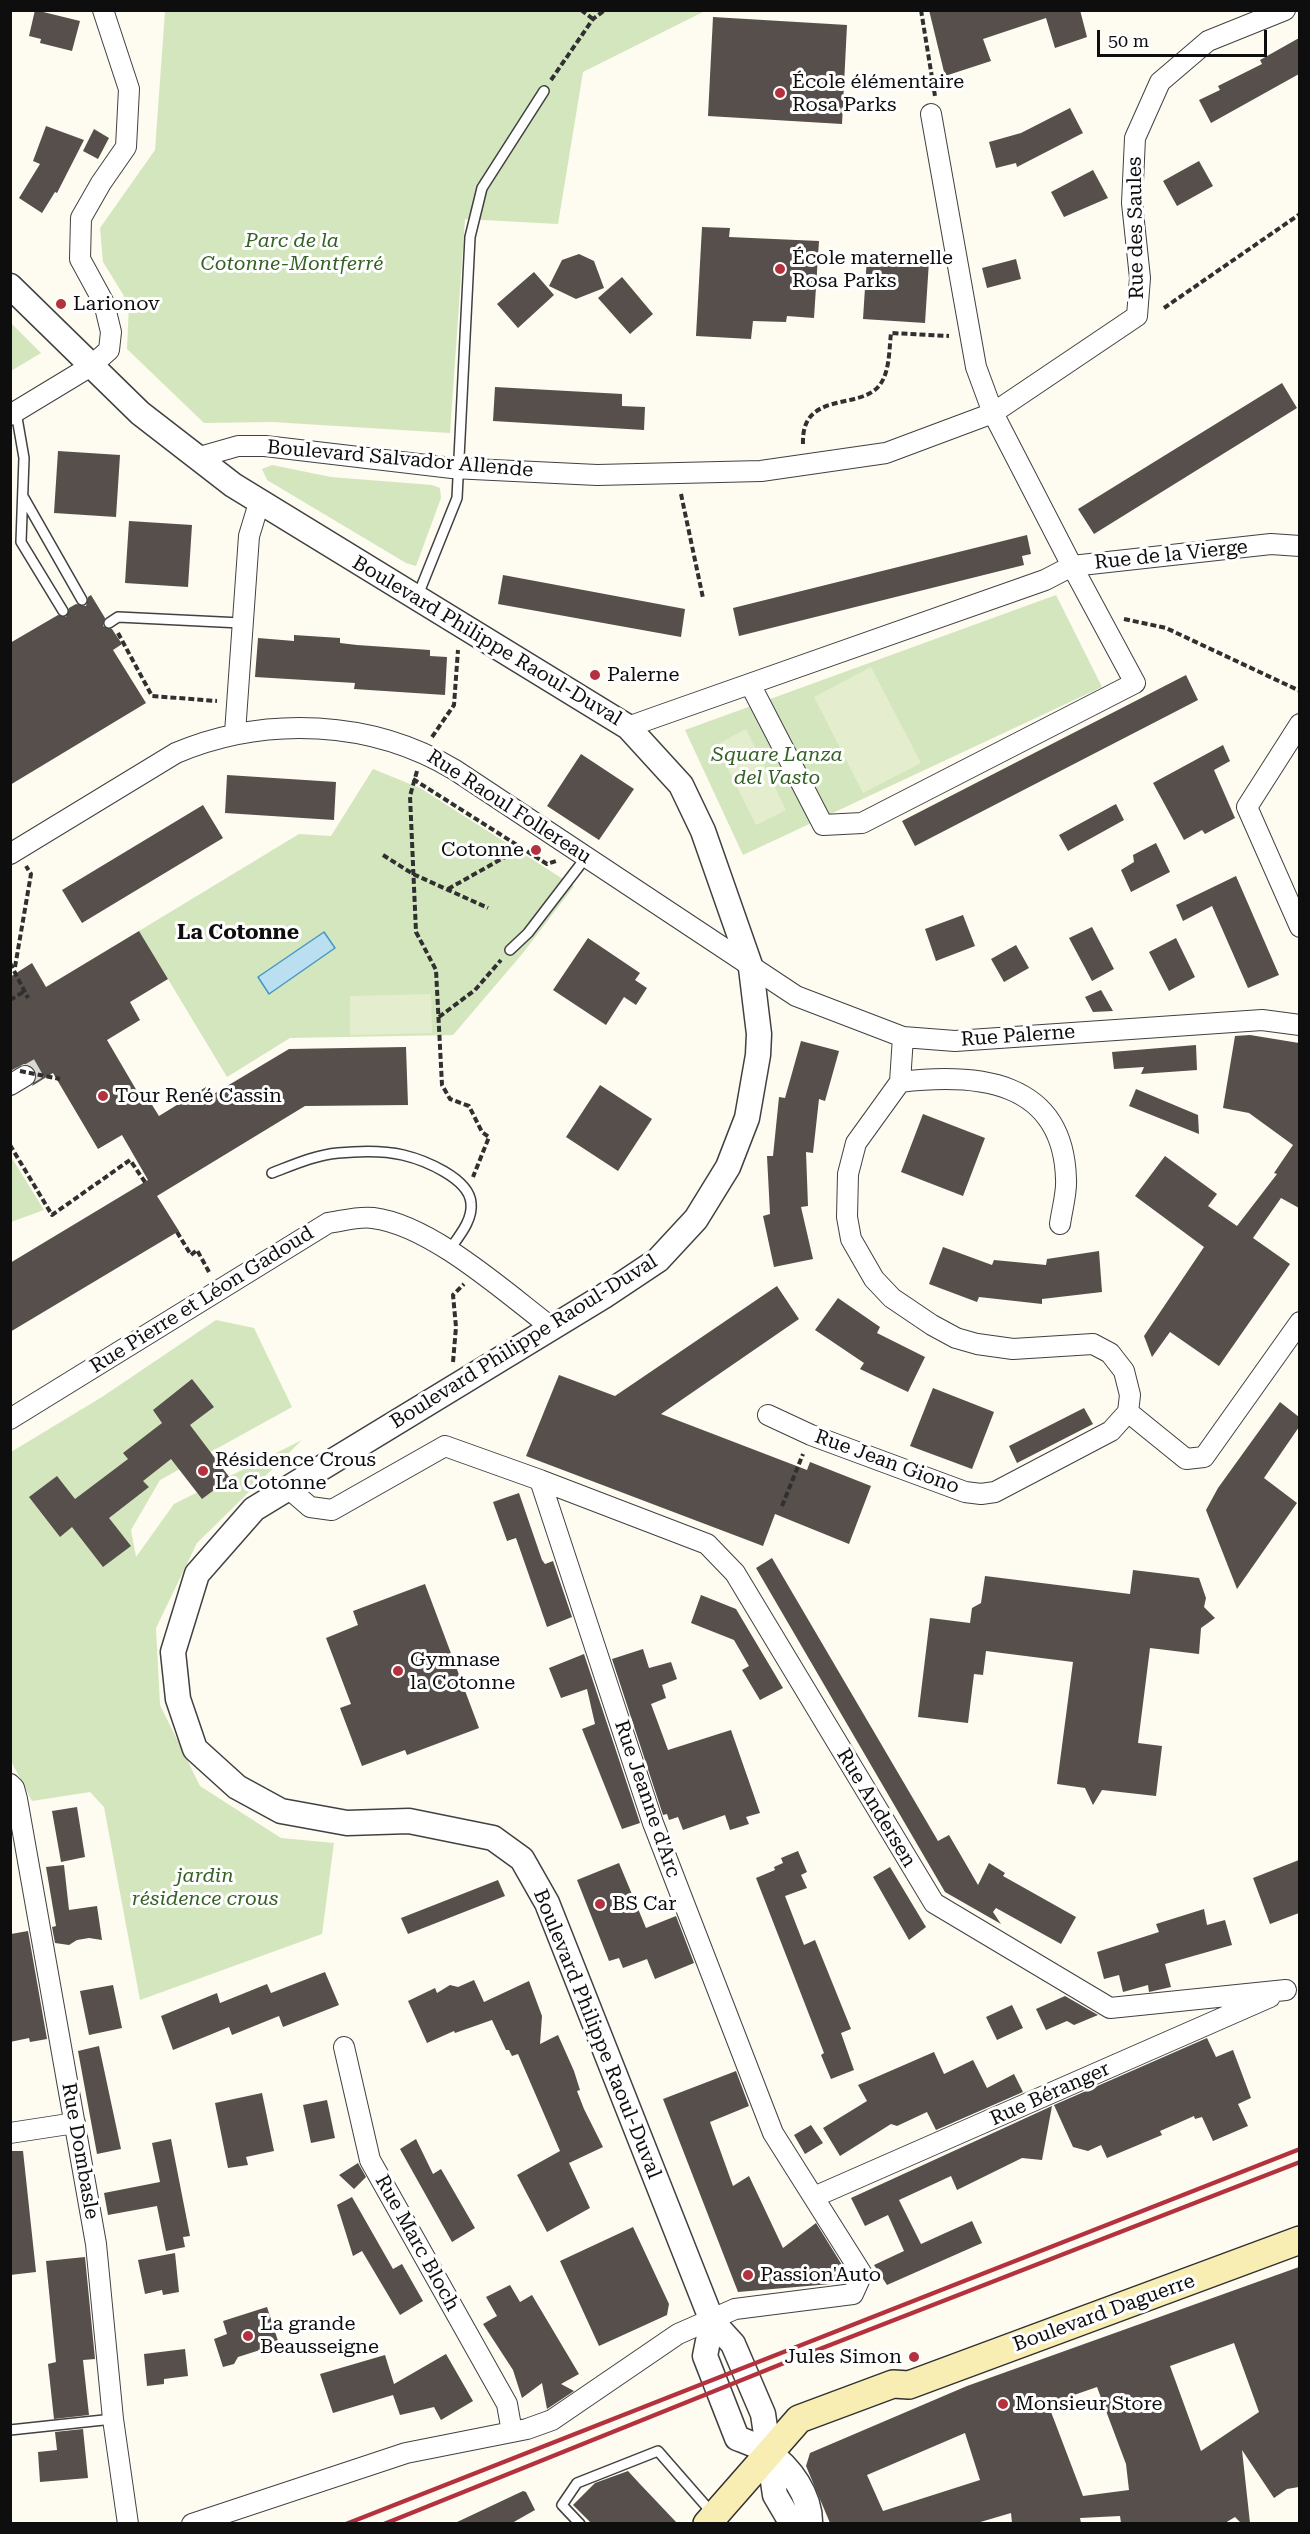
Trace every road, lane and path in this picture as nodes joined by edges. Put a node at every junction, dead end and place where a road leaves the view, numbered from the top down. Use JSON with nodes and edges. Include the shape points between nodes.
{"nodes":[{"id":1,"x":103,"y":10,"type":"edge"},
{"id":2,"x":581,"y":10,"type":"edge"},
{"id":3,"x":605,"y":10,"type":"edge"},
{"id":4,"x":921,"y":10,"type":"edge"},
{"id":5,"x":1285,"y":10,"type":"edge"},
{"id":6,"x":593,"y":19,"type":"junction"},
{"id":7,"x":544,"y":91,"type":"joint"},
{"id":8,"x":931,"y":114,"type":"joint"},
{"id":9,"x":1299,"y":214,"type":"edge"},
{"id":10,"x":10,"y":286,"type":"edge"},
{"id":11,"x":1164,"y":308,"type":"dead end"},
{"id":12,"x":971,"y":337,"type":"junction"},
{"id":13,"x":91,"y":366,"type":"junction"},
{"id":14,"x":993,"y":412,"type":"junction"},
{"id":15,"x":13,"y":413,"type":"edge"},
{"id":16,"x":803,"y":444,"type":"dead end"},
{"id":17,"x":196,"y":458,"type":"junction"},
{"id":18,"x":458,"y":468,"type":"junction"},
{"id":19,"x":661,"y":475,"type":"junction"},
{"id":20,"x":23,"y":496,"type":"junction"},
{"id":21,"x":259,"y":503,"type":"junction"},
{"id":22,"x":1299,"y":546,"type":"edge"},
{"id":23,"x":1072,"y":566,"type":"junction"},
{"id":24,"x":417,"y":598,"type":"junction"},
{"id":25,"x":703,"y":598,"type":"dead end"},
{"id":26,"x":82,"y":600,"type":"dead end"},
{"id":27,"x":63,"y":611,"type":"dead end"},
{"id":28,"x":1099,"y":616,"type":"junction"},
{"id":29,"x":110,"y":623,"type":"joint"},
{"id":30,"x":241,"y":623,"type":"junction"},
{"id":31,"x":458,"y":657,"type":"dead end"},
{"id":32,"x":750,"y":684,"type":"junction"},
{"id":33,"x":1299,"y":691,"type":"edge"},
{"id":34,"x":455,"y":697,"type":"dead end"},
{"id":35,"x":236,"y":703,"type":"junction"},
{"id":36,"x":1299,"y":724,"type":"edge"},
{"id":37,"x":628,"y":728,"type":"junction"},
{"id":38,"x":235,"y":733,"type":"junction"},
{"id":39,"x":413,"y":779,"type":"dead end"},
{"id":40,"x":410,"y":796,"type":"dead end"},
{"id":41,"x":521,"y":848,"type":"junction"},
{"id":42,"x":14,"y":852,"type":"edge"},
{"id":43,"x":383,"y":855,"type":"dead end"},
{"id":44,"x":583,"y":863,"type":"junction"},
{"id":45,"x":413,"y":874,"type":"junction"},
{"id":46,"x":447,"y":889,"type":"junction"},
{"id":47,"x":488,"y":908,"type":"dead end"},
{"id":48,"x":1299,"y":927,"type":"edge"},
{"id":49,"x":510,"y":950,"type":"joint"},
{"id":50,"x":10,"y":963,"type":"edge"},
{"id":51,"x":15,"y":968,"type":"junction"},
{"id":52,"x":751,"y":968,"type":"junction"},
{"id":53,"x":25,"y":991,"type":"junction"},
{"id":54,"x":28,"y":998,"type":"dead end"},
{"id":55,"x":10,"y":1000,"type":"edge"},
{"id":56,"x":438,"y":1018,"type":"junction"},
{"id":57,"x":1299,"y":1025,"type":"edge"},
{"id":58,"x":903,"y":1036,"type":"junction"},
{"id":59,"x":19,"y":1078,"type":"edge"},
{"id":60,"x":60,"y":1079,"type":"dead end"},
{"id":61,"x":900,"y":1082,"type":"junction"},
{"id":62,"x":10,"y":1145,"type":"edge"},
{"id":63,"x":272,"y":1173,"type":"dead end"},
{"id":64,"x":145,"y":1182,"type":"dead end"},
{"id":65,"x":468,"y":1189,"type":"junction"},
{"id":66,"x":1060,"y":1224,"type":"dead end"},
{"id":67,"x":177,"y":1232,"type":"dead end"},
{"id":68,"x":448,"y":1252,"type":"junction"},
{"id":69,"x":476,"y":1270,"type":"junction"},
{"id":70,"x":219,"y":1288,"type":"junction"},
{"id":71,"x":1299,"y":1322,"type":"edge"},
{"id":72,"x":551,"y":1327,"type":"junction"},
{"id":73,"x":457,"y":1386,"type":"junction"},
{"id":74,"x":1128,"y":1412,"type":"junction"},
{"id":75,"x":768,"y":1415,"type":"dead end"},
{"id":76,"x":10,"y":1419,"type":"edge"},
{"id":77,"x":811,"y":1434,"type":"junction"},
{"id":78,"x":540,"y":1480,"type":"junction"},
{"id":79,"x":288,"y":1488,"type":"junction"},
{"id":80,"x":782,"y":1506,"type":"dead end"},
{"id":81,"x":10,"y":1784,"type":"edge"},
{"id":82,"x":1286,"y":1990,"type":"joint"},
{"id":83,"x":344,"y":2047,"type":"dead end"},
{"id":84,"x":75,"y":2123,"type":"junction"},
{"id":85,"x":10,"y":2133,"type":"edge"},
{"id":86,"x":814,"y":2198,"type":"junction"},
{"id":87,"x":1299,"y":2240,"type":"edge"},
{"id":88,"x":712,"y":2321,"type":"junction"},
{"id":89,"x":113,"y":2419,"type":"junction"},
{"id":90,"x":10,"y":2430,"type":"edge"},
{"id":91,"x":512,"y":2432,"type":"junction"},
{"id":92,"x":768,"y":2452,"type":"junction"},
{"id":93,"x":711,"y":2519,"type":"edge"},
{"id":94,"x":128,"y":2523,"type":"edge"},
{"id":95,"x":192,"y":2523,"type":"edge"},
{"id":96,"x":580,"y":2523,"type":"edge"},
{"id":97,"x":792,"y":2523,"type":"edge"},
{"id":98,"x":810,"y":2523,"type":"edge"}],
"edges":[{"from":1,"to":13,"type":"street","via":[[129,89],[126,147],[81,218],[80,259],[104,303],[111,332],[109,350]]},
{"from":2,"to":6,"type":"path"},
{"from":3,"to":6,"type":"path"},
{"from":4,"to":8,"type":"path","via":[[936,102]]},
{"from":5,"to":14,"type":"street","name":"Rue des Saules","via":[[1208,41],[1160,82],[1135,138],[1132,203],[1140,278],[1137,316]]},
{"from":6,"to":7,"type":"path"},
{"from":7,"to":18,"type":"lane","via":[[482,188],[470,237]]},
{"from":8,"to":12,"type":"street","name":"Rue de la Vierge"},
{"from":9,"to":11,"type":"path"},
{"from":10,"to":13,"type":"street","name":"Boulevard Philippe Raoul-Duval"},
{"from":12,"to":14,"type":"street","name":"Rue de la Vierge","via":[[976,367]]},
{"from":12,"to":16,"type":"path","via":[[891,333],[885,375],[876,389],[819,409],[806,425]]},
{"from":13,"to":15,"type":"street"},
{"from":13,"to":17,"type":"street","name":"Boulevard Philippe Raoul-Duval","via":[[140,413]]},
{"from":14,"to":19,"type":"street","name":"Boulevard Salvador Allende","via":[[886,453],[761,471]]},
{"from":14,"to":23,"type":"street","name":"Rue de la Vierge"},
{"from":15,"to":20,"type":"lane","via":[[24,458]]},
{"from":17,"to":18,"type":"street","name":"Boulevard Salvador Allende","via":[[238,446],[265,446]]},
{"from":17,"to":21,"type":"street","name":"Boulevard Philippe Raoul-Duval"},
{"from":18,"to":19,"type":"street","name":"Boulevard Salvador Allende"},
{"from":18,"to":24,"type":"lane","via":[[457,498]]},
{"from":19,"to":25,"type":"path","via":[[681,494]]},
{"from":20,"to":26,"type":"lane"},
{"from":20,"to":27,"type":"lane","via":[[21,542]]},
{"from":21,"to":24,"type":"street","name":"Boulevard Philippe Raoul-Duval"},
{"from":21,"to":30,"type":"street","via":[[249,536]]},
{"from":22,"to":23,"type":"street","name":"Rue de la Vierge","via":[[1271,544]]},
{"from":23,"to":28,"type":"street"},
{"from":23,"to":32,"type":"street","via":[[1046,580]]},
{"from":24,"to":37,"type":"street","name":"Boulevard Philippe Raoul-Duval"},
{"from":28,"to":32,"type":"street","via":[[1135,683],[862,823],[823,825]]},
{"from":28,"to":33,"type":"path","via":[[1166,628]]},
{"from":29,"to":30,"type":"lane","via":[[118,618]]},
{"from":29,"to":35,"type":"path","via":[[152,696]]},
{"from":30,"to":35,"type":"street"},
{"from":31,"to":34,"type":"path"},
{"from":32,"to":37,"type":"street"},
{"from":35,"to":38,"type":"street"},
{"from":36,"to":48,"type":"street","via":[[1247,807]]},
{"from":37,"to":52,"type":"street","name":"Boulevard Philippe Raoul-Duval","via":[[681,785],[703,831]]},
{"from":38,"to":42,"type":"street","name":"Rue Raoul Follereau","via":[[176,753]]},
{"from":38,"to":44,"type":"street","name":"Rue Raoul Follereau","via":[[328,729],[370,734],[425,752]]},
{"from":39,"to":41,"type":"path"},
{"from":40,"to":45,"type":"path"},
{"from":41,"to":44,"type":"path","via":[[547,864],[562,859]]},
{"from":41,"to":46,"type":"path"},
{"from":42,"to":51,"type":"path","via":[[31,874]]},
{"from":43,"to":45,"type":"path"},
{"from":44,"to":49,"type":"lane"},
{"from":44,"to":52,"type":"street","name":"Rue Raoul Follereau"},
{"from":45,"to":46,"type":"path"},
{"from":45,"to":56,"type":"path","via":[[416,932],[436,970]]},
{"from":46,"to":47,"type":"path"},
{"from":49,"to":56,"type":"path","via":[[475,990]]},
{"from":50,"to":51,"type":"path"},
{"from":51,"to":53,"type":"path"},
{"from":52,"to":58,"type":"street","name":"Rue Palerne","via":[[816,1006]]},
{"from":52,"to":72,"type":"street","name":"Boulevard Philippe Raoul-Duval","via":[[758,1055],[747,1118],[728,1167],[696,1219],[658,1260]]},
{"from":53,"to":54,"type":"path"},
{"from":53,"to":55,"type":"path"},
{"from":56,"to":65,"type":"path","via":[[442,1085],[450,1099],[469,1106],[482,1132],[489,1137]]},
{"from":57,"to":58,"type":"street","name":"Rue Palerne","via":[[1262,1020],[955,1041]]},
{"from":58,"to":61,"type":"street"},
{"from":59,"to":60,"type":"path","bridge":true},
{"from":61,"to":66,"type":"street","via":[[940,1077],[971,1079],[1000,1084],[1028,1097],[1048,1119],[1063,1150],[1066,1180]]},
{"from":61,"to":74,"type":"street","via":[[856,1143],[848,1174],[851,1239],[874,1279],[892,1298],[956,1338],[1012,1349],[1093,1344],[1110,1353],[1124,1371],[1130,1395]]},
{"from":62,"to":64,"type":"path","via":[[52,1215],[130,1160]]},
{"from":63,"to":65,"type":"lane","via":[[320,1156],[375,1151],[403,1155],[456,1177]]},
{"from":65,"to":68,"type":"lane","via":[[472,1203],[469,1219]]},
{"from":67,"to":70,"type":"path","via":[[191,1255],[197,1250]]},
{"from":68,"to":69,"type":"street","name":"Rue Pierre et Léon Gadoud"},
{"from":68,"to":70,"type":"street","name":"Rue Pierre et Léon Gadoud","via":[[410,1227],[372,1218],[328,1223]]},
{"from":69,"to":72,"type":"street","name":"Rue Pierre et Léon Gadoud"},
{"from":69,"to":73,"type":"path","via":[[453,1295],[456,1327],[452,1376]]},
{"from":70,"to":76,"type":"street","name":"Rue Pierre et Léon Gadoud"},
{"from":71,"to":74,"type":"street","via":[[1204,1457],[1186,1459]]},
{"from":72,"to":73,"type":"street","name":"Boulevard Philippe Raoul-Duval"},
{"from":73,"to":79,"type":"street","name":"Boulevard Philippe Raoul-Duval"},
{"from":74,"to":77,"type":"street","name":"Rue Jean Giono","via":[[1111,1431],[995,1492],[981,1494],[966,1492]]},
{"from":75,"to":77,"type":"street","name":"Rue Jean Giono"},
{"from":77,"to":80,"type":"path"},
{"from":78,"to":79,"type":"street","via":[[445,1446],[332,1510],[310,1507]]},
{"from":78,"to":82,"type":"street","name":"Rue Andersen","via":[[707,1544],[735,1572],[934,1904],[1110,2008]]},
{"from":78,"to":86,"type":"street","name":"Rue Jeanne d'Arc","via":[[653,1823],[773,2133]]},
{"from":79,"to":88,"type":"street","name":"Boulevard Philippe Raoul-Duval","via":[[254,1509],[197,1574],[173,1652],[178,1699],[195,1749],[237,1787],[281,1811],[347,1823],[409,1821],[493,1838],[522,1859],[547,1903]]},
{"from":81,"to":84,"type":"street","name":"Rue Dombasle","via":[[15,1788]]},
{"from":82,"to":86,"type":"street","name":"Rue Béranger"},
{"from":83,"to":91,"type":"street","name":"Rue Marc Bloch","via":[[370,2160],[507,2404]]},
{"from":84,"to":85,"type":"street"},
{"from":84,"to":89,"type":"street","name":"Rue Dombasle","via":[[96,2244]]},
{"from":86,"to":88,"type":"street","name":"Rue Jeanne d'Arc","via":[[862,2274],[853,2294],[735,2309]]},
{"from":87,"to":92,"type":"main road","name":"Boulevard Daguerre","via":[[909,2385],[893,2384],[799,2419]]},
{"from":88,"to":91,"type":"street","via":[[678,2334],[552,2421]]},
{"from":88,"to":92,"type":"street","name":"Boulevard Philippe Raoul-Duval","via":[[733,2344],[763,2414]]},
{"from":88,"to":92,"type":"street","via":[[705,2356],[737,2438]]},
{"from":89,"to":90,"type":"lane"},
{"from":89,"to":94,"type":"street","name":"Rue Dombasle"},
{"from":91,"to":95,"type":"street","via":[[406,2453]]},
{"from":92,"to":93,"type":"main road","name":"Boulevard Daguerre"},
{"from":92,"to":97,"type":"street","name":"Boulevard Philippe Raoul-Duval","via":[[775,2496]]},
{"from":92,"to":98,"type":"street","via":[[795,2478],[810,2511]]},
{"from":93,"to":96,"type":"lane","via":[[658,2451],[577,2483],[562,2505]]}]}
